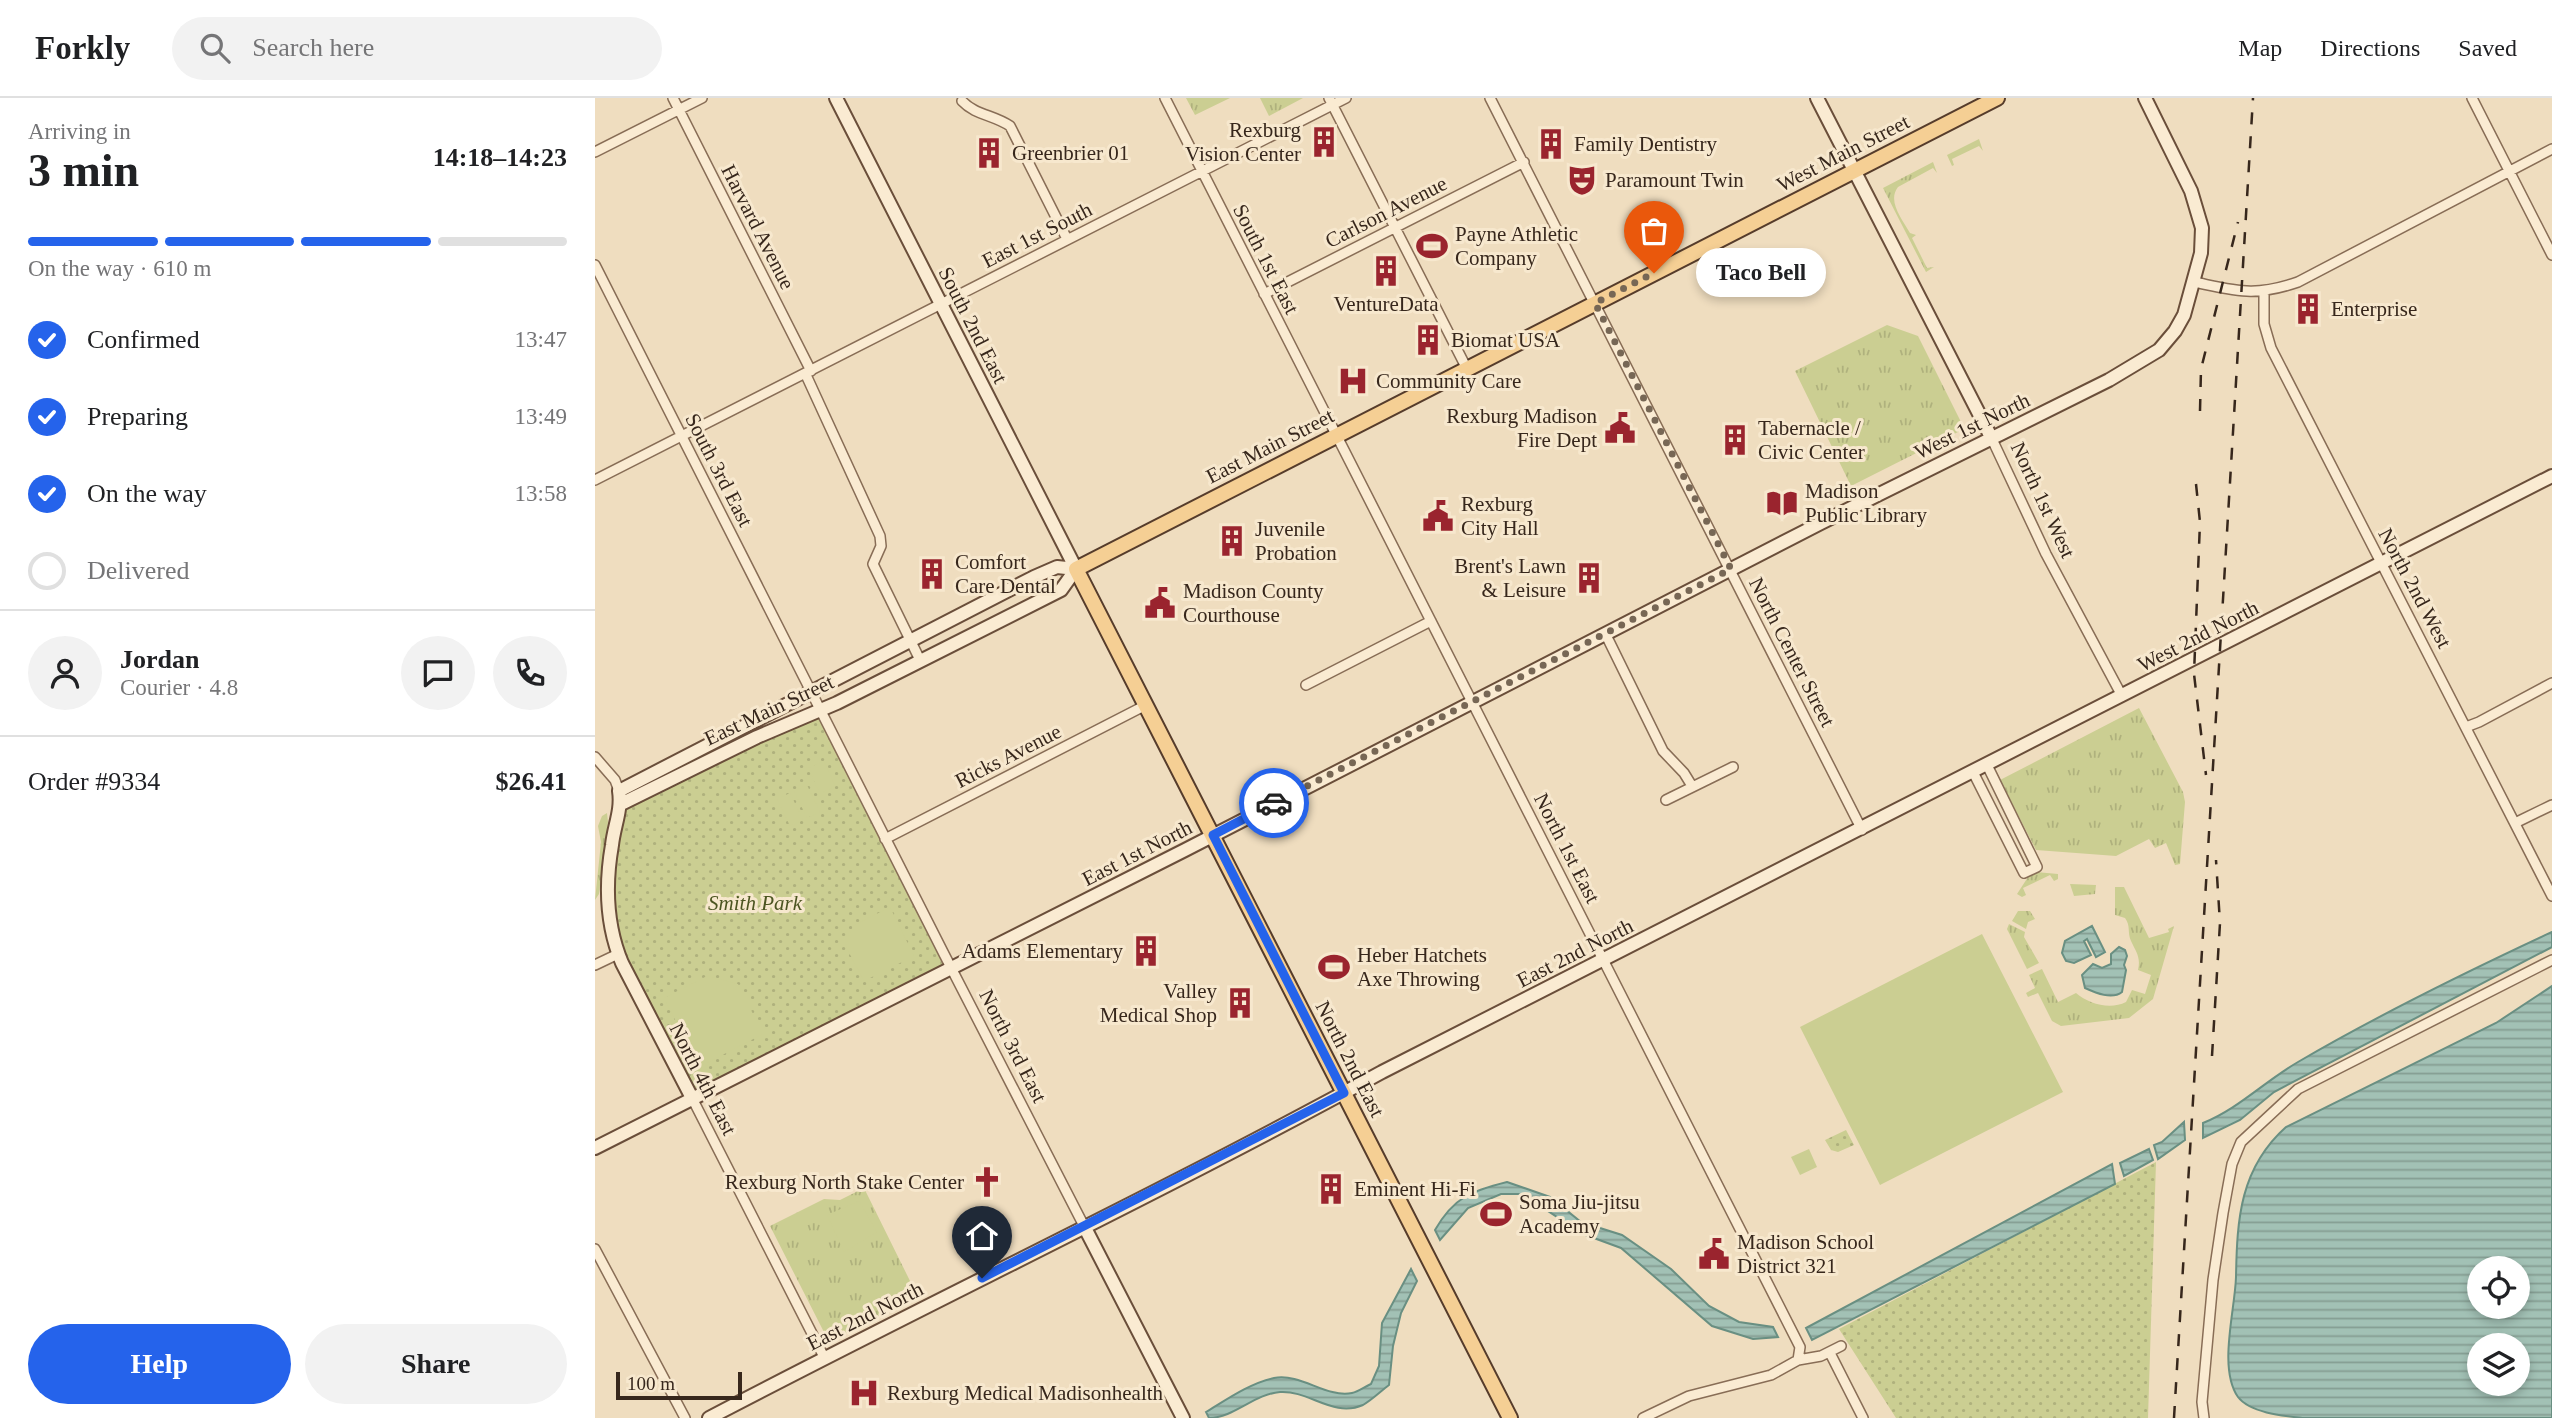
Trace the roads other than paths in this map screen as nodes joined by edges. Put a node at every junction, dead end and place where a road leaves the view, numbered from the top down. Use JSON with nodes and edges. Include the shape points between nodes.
{"nodes":[{"id":1,"x":673,"y":98,"type":"edge"},
{"id":2,"x":702,"y":98,"type":"edge"},
{"id":3,"x":836,"y":98,"type":"edge"},
{"id":4,"x":1165,"y":98,"type":"edge"},
{"id":5,"x":1346,"y":98,"type":"edge"},
{"id":6,"x":1490,"y":98,"type":"edge"},
{"id":7,"x":1817,"y":98,"type":"edge"},
{"id":8,"x":1997,"y":98,"type":"edge"},
{"id":9,"x":2145,"y":98,"type":"edge"},
{"id":10,"x":2472,"y":98,"type":"edge"},
{"id":11,"x":962,"y":101,"type":"dead end"},
{"id":12,"x":1331,"y":102,"type":"edge"},
{"id":13,"x":679,"y":109,"type":"junction"},
{"id":14,"x":2552,"y":149,"type":"edge"},
{"id":15,"x":595,"y":152,"type":"edge"},
{"id":16,"x":1524,"y":162,"type":"junction"},
{"id":17,"x":1855,"y":170,"type":"junction"},
{"id":18,"x":1201,"y":171,"type":"junction"},
{"id":19,"x":2509,"y":171,"type":"junction"},
{"id":20,"x":1394,"y":227,"type":"junction"},
{"id":21,"x":1067,"y":239,"type":"junction"},
{"id":22,"x":2552,"y":255,"type":"edge"},
{"id":23,"x":595,"y":265,"type":"edge"},
{"id":24,"x":2195,"y":282,"type":"junction"},
{"id":25,"x":2264,"y":292,"type":"junction"},
{"id":26,"x":1265,"y":293,"type":"junction"},
{"id":27,"x":1595,"y":303,"type":"junction"},
{"id":28,"x":941,"y":305,"type":"junction"},
{"id":29,"x":1467,"y":369,"type":"junction"},
{"id":30,"x":809,"y":373,"type":"junction"},
{"id":31,"x":682,"y":436,"type":"junction"},
{"id":32,"x":1336,"y":436,"type":"junction"},
{"id":33,"x":1991,"y":437,"type":"junction"},
{"id":34,"x":2552,"y":476,"type":"edge"},
{"id":35,"x":595,"y":480,"type":"edge"},
{"id":36,"x":2380,"y":564,"type":"junction"},
{"id":37,"x":1076,"y":569,"type":"junction"},
{"id":38,"x":1731,"y":569,"type":"junction"},
{"id":39,"x":1431,"y":621,"type":"junction"},
{"id":40,"x":1605,"y":633,"type":"junction"},
{"id":41,"x":910,"y":639,"type":"junction"},
{"id":42,"x":920,"y":660,"type":"junction"},
{"id":43,"x":2552,"y":683,"type":"edge"},
{"id":44,"x":1306,"y":685,"type":"dead end"},
{"id":45,"x":811,"y":691,"type":"junction"},
{"id":46,"x":2122,"y":696,"type":"junction"},
{"id":47,"x":1472,"y":701,"type":"junction"},
{"id":48,"x":1146,"y":705,"type":"junction"},
{"id":49,"x":820,"y":709,"type":"junction"},
{"id":50,"x":2466,"y":727,"type":"junction"},
{"id":51,"x":595,"y":757,"type":"edge"},
{"id":52,"x":1987,"y":765,"type":"junction"},
{"id":53,"x":1733,"y":767,"type":"dead end"},
{"id":54,"x":1973,"y":772,"type":"junction"},
{"id":55,"x":1692,"y":786,"type":"junction"},
{"id":56,"x":620,"y":798,"type":"junction"},
{"id":57,"x":1666,"y":800,"type":"dead end"},
{"id":58,"x":2552,"y":805,"type":"edge"},
{"id":59,"x":2515,"y":823,"type":"junction"},
{"id":60,"x":1862,"y":830,"type":"junction"},
{"id":61,"x":1213,"y":835,"type":"junction"},
{"id":62,"x":885,"y":839,"type":"junction"},
{"id":63,"x":2552,"y":896,"type":"edge"},
{"id":64,"x":618,"y":954,"type":"junction"},
{"id":65,"x":1604,"y":960,"type":"junction"},
{"id":66,"x":2552,"y":960,"type":"edge"},
{"id":67,"x":595,"y":965,"type":"edge"},
{"id":68,"x":951,"y":968,"type":"junction"},
{"id":69,"x":1344,"y":1093,"type":"junction"},
{"id":70,"x":692,"y":1098,"type":"junction"},
{"id":71,"x":595,"y":1148,"type":"edge"},
{"id":72,"x":1084,"y":1226,"type":"junction"},
{"id":73,"x":595,"y":1249,"type":"edge"},
{"id":74,"x":1841,"y":1346,"type":"dead end"},
{"id":75,"x":1830,"y":1353,"type":"junction"},
{"id":76,"x":824,"y":1357,"type":"junction"},
{"id":77,"x":1798,"y":1360,"type":"junction"},
{"id":78,"x":685,"y":1418,"type":"edge"},
{"id":79,"x":709,"y":1418,"type":"edge"},
{"id":80,"x":1183,"y":1418,"type":"edge"},
{"id":81,"x":1510,"y":1418,"type":"edge"},
{"id":82,"x":1643,"y":1418,"type":"edge"},
{"id":83,"x":1863,"y":1418,"type":"edge"},
{"id":84,"x":2204,"y":1418,"type":"edge"}],
"edges":[{"from":1,"to":13,"type":"street","name":"Harvard Avenue"},
{"from":2,"to":13,"type":"street"},
{"from":3,"to":28,"type":"street","name":"South 2nd East"},
{"from":4,"to":18,"type":"street","name":"South 1st East"},
{"from":5,"to":12,"type":"street","name":"East 1st South"},
{"from":6,"to":16,"type":"street","name":"North Center Street"},
{"from":7,"to":17,"type":"street","name":"North 1st West"},
{"from":8,"to":17,"type":"main road","name":"West Main Street"},
{"from":9,"to":24,"type":"street","name":"West 1st North","via":[[2191,191],[2202,228]]},
{"from":10,"to":19,"type":"street"},
{"from":11,"to":21,"type":"street","via":[[1010,126]]},
{"from":12,"to":18,"type":"street","name":"East 1st South"},
{"from":12,"to":20,"type":"street"},
{"from":13,"to":15,"type":"street"},
{"from":13,"to":30,"type":"street","name":"Harvard Avenue"},
{"from":14,"to":19,"type":"street"},
{"from":16,"to":20,"type":"street","name":"Carlson Avenue"},
{"from":16,"to":27,"type":"street","name":"North Center Street"},
{"from":17,"to":27,"type":"main road","name":"West Main Street"},
{"from":17,"to":33,"type":"street","name":"North 1st West"},
{"from":18,"to":21,"type":"street","name":"East 1st South"},
{"from":18,"to":26,"type":"street","name":"South 1st East"},
{"from":19,"to":22,"type":"street"},
{"from":19,"to":25,"type":"street","via":[[2321,271]]},
{"from":20,"to":26,"type":"street","name":"Carlson Avenue"},
{"from":20,"to":29,"type":"street"},
{"from":21,"to":28,"type":"street","name":"East 1st South"},
{"from":23,"to":31,"type":"street","name":"South 3rd East"},
{"from":24,"to":25,"type":"street","via":[[2246,293]]},
{"from":24,"to":33,"type":"street","name":"West 1st North","via":[[2185,315],[2159,350],[2109,380]]},
{"from":25,"to":36,"type":"street","name":"North 2nd West","via":[[2264,324],[2271,348]]},
{"from":26,"to":32,"type":"street","name":"South 1st East"},
{"from":27,"to":29,"type":"main road","name":"East Main Street"},
{"from":27,"to":38,"type":"street","name":"North Center Street"},
{"from":28,"to":30,"type":"street","name":"East 1st South"},
{"from":28,"to":37,"type":"street","name":"South 2nd East"},
{"from":29,"to":32,"type":"main road","name":"East Main Street"},
{"from":30,"to":31,"type":"street","name":"East 1st South"},
{"from":30,"to":41,"type":"street","name":"Harvard Avenue","via":[[880,536],[873,565]]},
{"from":31,"to":35,"type":"street","name":"East 1st South"},
{"from":31,"to":45,"type":"street","name":"South 3rd East"},
{"from":32,"to":37,"type":"main road","name":"East Main Street"},
{"from":32,"to":39,"type":"street","name":"North 1st East"},
{"from":33,"to":38,"type":"street","name":"West 1st North"},
{"from":33,"to":46,"type":"street","name":"North 1st West","via":[[2046,554]]},
{"from":34,"to":36,"type":"street","name":"West 2nd North"},
{"from":36,"to":46,"type":"street","name":"West 2nd North"},
{"from":36,"to":50,"type":"street","name":"North 2nd West"},
{"from":37,"to":41,"type":"street","name":"East Main Street","via":[[1057,567]]},
{"from":37,"to":42,"type":"street","name":"East Main Street","via":[[1061,590]]},
{"from":37,"to":48,"type":"main road","name":"North 2nd East"},
{"from":38,"to":40,"type":"street","name":"East 1st North"},
{"from":38,"to":60,"type":"street","name":"North Center Street"},
{"from":39,"to":44,"type":"street"},
{"from":39,"to":47,"type":"street","name":"North 1st East"},
{"from":40,"to":47,"type":"street","name":"East 1st North"},
{"from":40,"to":55,"type":"street","via":[[1664,751]]},
{"from":41,"to":42,"type":"street","name":"Harvard Avenue"},
{"from":41,"to":45,"type":"street","name":"East Main Street"},
{"from":42,"to":49,"type":"street","name":"East Main Street"},
{"from":43,"to":50,"type":"street"},
{"from":45,"to":49,"type":"street","name":"North 3rd East"},
{"from":45,"to":56,"type":"street","name":"East Main Street"},
{"from":46,"to":52,"type":"street","name":"West 2nd North"},
{"from":47,"to":61,"type":"street","name":"East 1st North"},
{"from":47,"to":65,"type":"street","name":"North 1st East"},
{"from":48,"to":61,"type":"main road","name":"North 2nd East"},
{"from":48,"to":62,"type":"street","name":"Ricks Avenue"},
{"from":49,"to":56,"type":"street","name":"East Main Street"},
{"from":49,"to":62,"type":"street","name":"North 3rd East"},
{"from":50,"to":59,"type":"street","name":"North 2nd West"},
{"from":51,"to":56,"type":"street","via":[[615,780]]},
{"from":52,"to":54,"type":"street","name":"West 2nd North"},
{"from":52,"to":54,"type":"street","via":[[2038,867],[2025,873]]},
{"from":53,"to":55,"type":"street"},
{"from":54,"to":60,"type":"street","name":"West 2nd North"},
{"from":55,"to":57,"type":"street"},
{"from":56,"to":64,"type":"street","name":"North 4th East","via":[[607,879]]},
{"from":58,"to":59,"type":"street"},
{"from":59,"to":63,"type":"street","name":"North 2nd West"},
{"from":60,"to":65,"type":"street","name":"East 2nd North"},
{"from":61,"to":68,"type":"street","name":"East 1st North"},
{"from":61,"to":69,"type":"main road","name":"North 2nd East"},
{"from":62,"to":68,"type":"street","name":"North 3rd East"},
{"from":64,"to":67,"type":"street"},
{"from":64,"to":70,"type":"street","name":"North 4th East"},
{"from":65,"to":69,"type":"street","name":"East 2nd North"},
{"from":65,"to":77,"type":"street","name":"North 1st East","via":[[1800,1347]]},
{"from":66,"to":84,"type":"street","via":[[2298,1089],[2241,1142],[2232,1164],[2213,1280]]},
{"from":68,"to":70,"type":"street","name":"East 1st North"},
{"from":68,"to":72,"type":"street","name":"North 3rd East"},
{"from":69,"to":72,"type":"street","name":"East 2nd North"},
{"from":69,"to":81,"type":"main road","name":"North 2nd East"},
{"from":70,"to":71,"type":"street","name":"East 1st North"},
{"from":70,"to":76,"type":"street","name":"North 4th East"},
{"from":72,"to":76,"type":"street","name":"East 2nd North"},
{"from":72,"to":80,"type":"street","name":"North 3rd East"},
{"from":73,"to":78,"type":"street"},
{"from":74,"to":75,"type":"street"},
{"from":75,"to":77,"type":"street"},
{"from":75,"to":83,"type":"street"},
{"from":76,"to":79,"type":"street","name":"East 2nd North"},
{"from":77,"to":82,"type":"street","via":[[1771,1375],[1689,1396]]}]}
